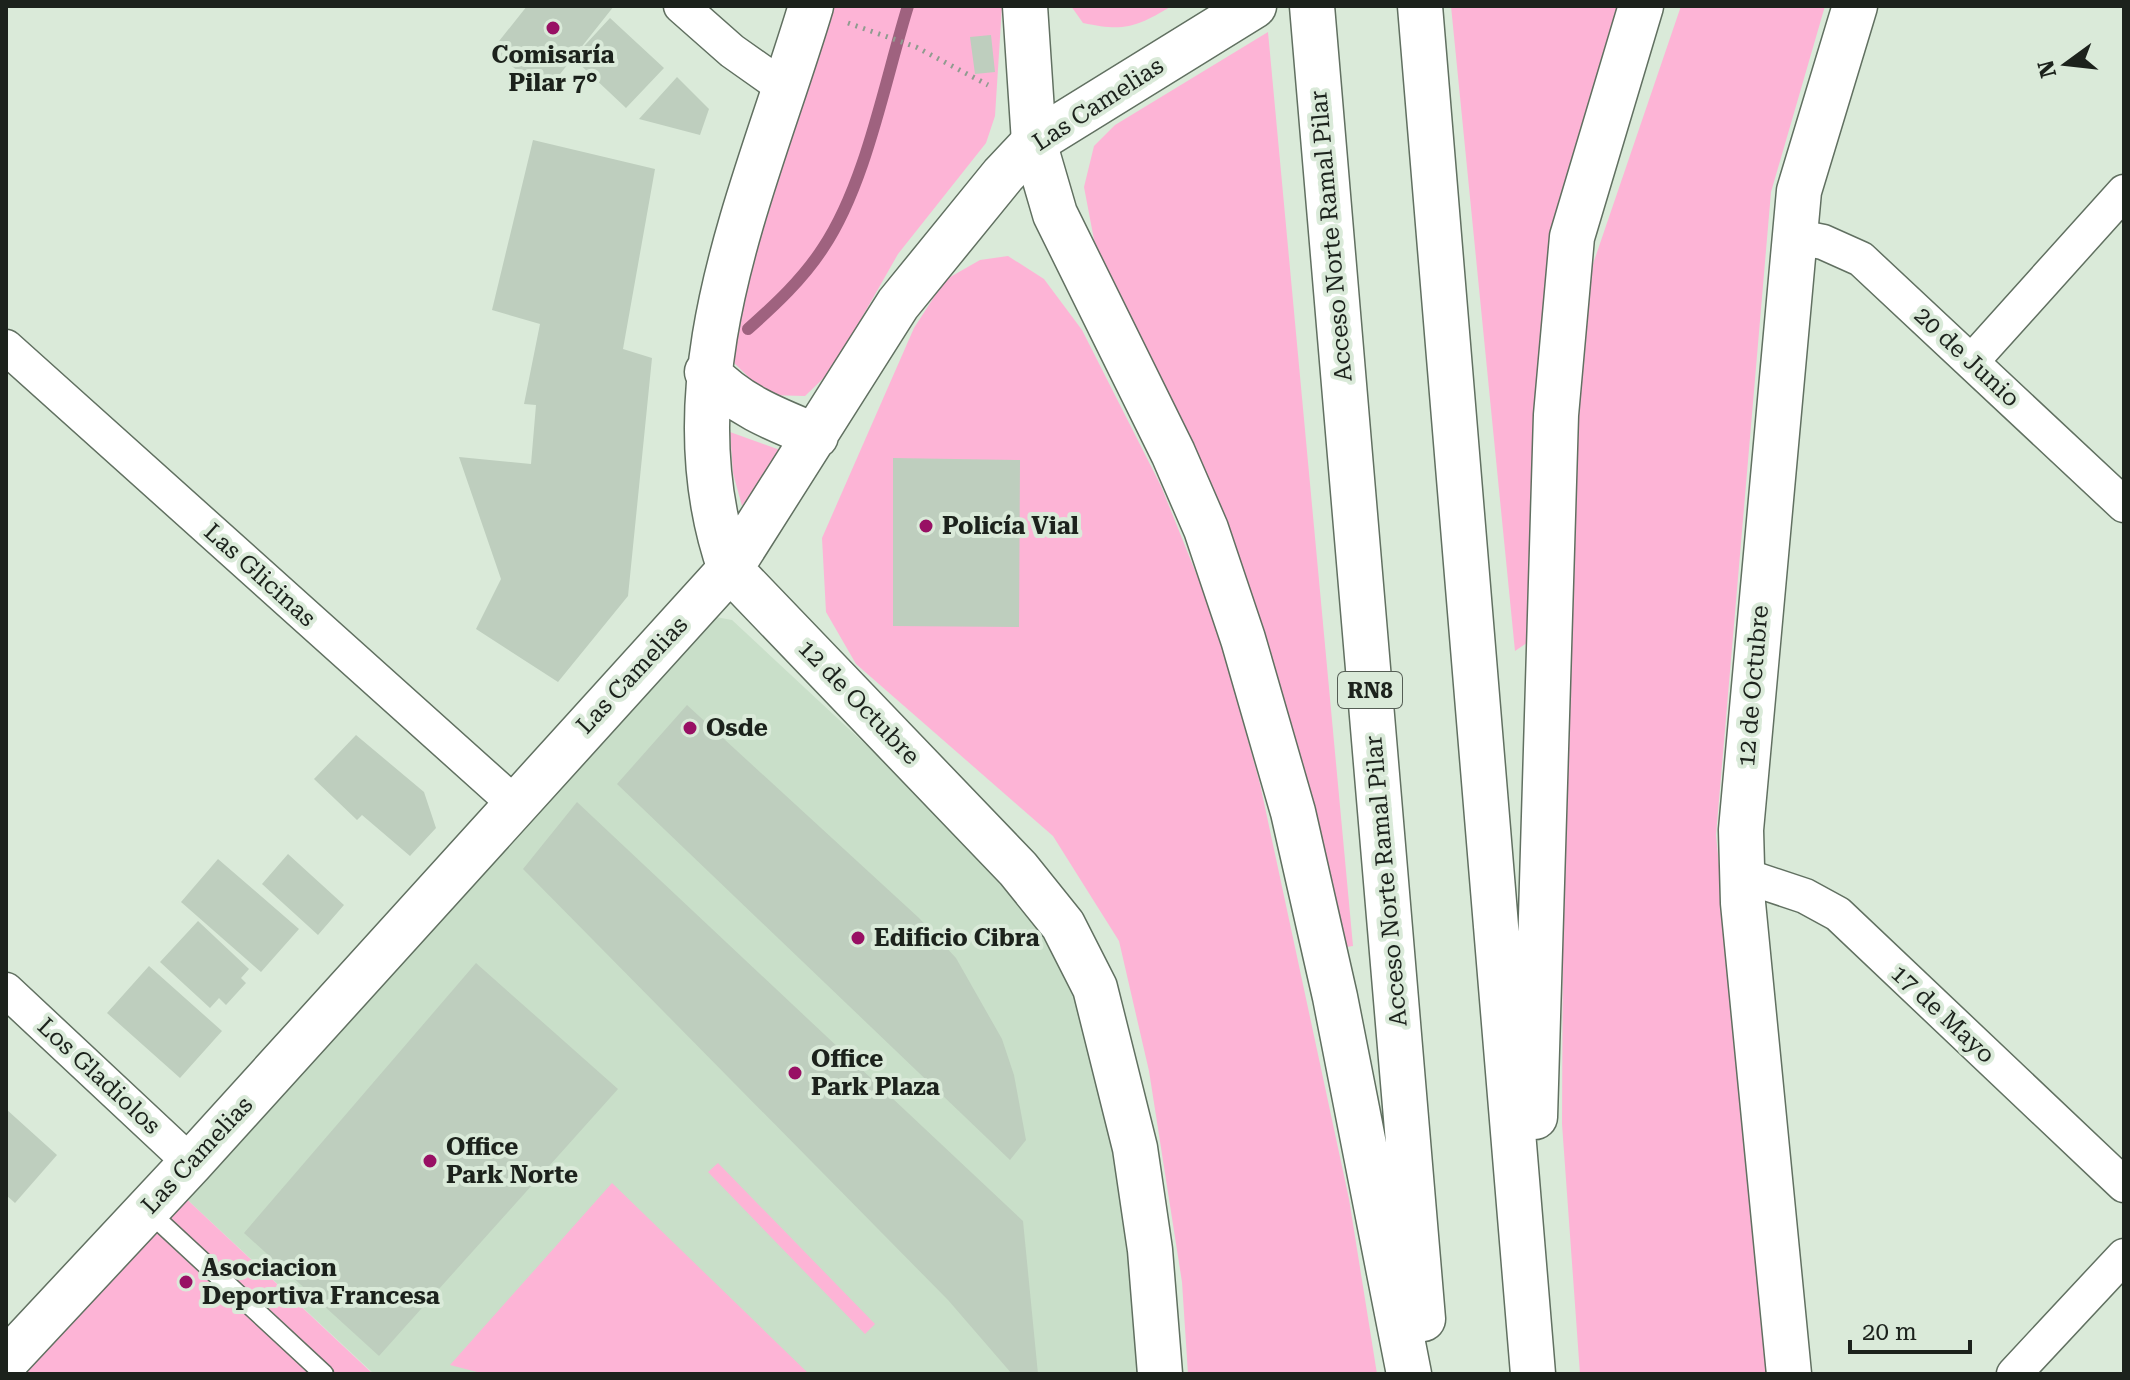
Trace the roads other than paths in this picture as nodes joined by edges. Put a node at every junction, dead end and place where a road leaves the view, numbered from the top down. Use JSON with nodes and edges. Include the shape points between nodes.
{"nodes":[{"id":1,"x":681,"y":6,"type":"edge"},
{"id":2,"x":811,"y":6,"type":"edge"},
{"id":3,"x":1025,"y":6,"type":"edge"},
{"id":4,"x":1254,"y":6,"type":"edge"},
{"id":5,"x":1312,"y":6,"type":"edge"},
{"id":6,"x":1420,"y":6,"type":"edge"},
{"id":7,"x":1641,"y":6,"type":"edge"},
{"id":8,"x":1855,"y":6,"type":"edge"},
{"id":9,"x":783,"y":87,"type":"junction"},
{"id":10,"x":1034,"y":142,"type":"junction"},
{"id":11,"x":2124,"y":192,"type":"edge"},
{"id":12,"x":1793,"y":236,"type":"junction"},
{"id":13,"x":6,"y":347,"type":"edge"},
{"id":14,"x":1972,"y":361,"type":"junction"},
{"id":15,"x":707,"y":372,"type":"junction"},
{"id":16,"x":816,"y":436,"type":"junction"},
{"id":17,"x":2124,"y":505,"type":"edge"},
{"id":18,"x":730,"y":569,"type":"junction"},
{"id":19,"x":514,"y":803,"type":"junction"},
{"id":20,"x":1742,"y":875,"type":"junction"},
{"id":21,"x":6,"y":990,"type":"edge"},
{"id":22,"x":191,"y":1163,"type":"junction"},
{"id":23,"x":2124,"y":1185,"type":"edge"},
{"id":24,"x":147,"y":1210,"type":"junction"},
{"id":25,"x":2124,"y":1256,"type":"edge"},
{"id":26,"x":1529,"y":1331,"type":"junction"},
{"id":27,"x":6,"y":1361,"type":"edge"},
{"id":28,"x":324,"y":1374,"type":"edge"},
{"id":29,"x":1160,"y":1374,"type":"edge"},
{"id":30,"x":1409,"y":1374,"type":"edge"},
{"id":31,"x":1428,"y":1374,"type":"edge"},
{"id":32,"x":1533,"y":1374,"type":"edge"},
{"id":33,"x":1789,"y":1374,"type":"edge"},
{"id":34,"x":2014,"y":1374,"type":"edge"}],
"edges":[{"from":1,"to":9,"type":"street"},
{"from":2,"to":9,"type":"main road","name":"12 de Octubre"},
{"from":3,"to":10,"type":"main road"},
{"from":4,"to":10,"type":"main road","name":"Las Camelias"},
{"from":5,"to":31,"type":"main road","name":"Acceso Norte Ramal Pilar","number":"RN8"},
{"from":6,"to":26,"type":"main road"},
{"from":7,"to":26,"type":"main road","via":[[1572,237],[1556,415]]},
{"from":8,"to":12,"type":"main road","name":"12 de Octubre","via":[[1799,191]]},
{"from":9,"to":15,"type":"main road","name":"12 de Octubre","via":[[714,325]]},
{"from":10,"to":16,"type":"main road","name":"Las Camelias","via":[[965,217],[898,304]]},
{"from":10,"to":30,"type":"main road","via":[[1055,214],[1173,453],[1206,529],[1243,639],[1293,812],[1332,981]]},
{"from":11,"to":14,"type":"street"},
{"from":12,"to":14,"type":"street","name":"20 de Junio","via":[[1861,259]]},
{"from":12,"to":20,"type":"main road","name":"12 de Octubre","via":[[1741,830]]},
{"from":13,"to":19,"type":"street","name":"Las Glicinas"},
{"from":14,"to":17,"type":"street","name":"20 de Junio"},
{"from":15,"to":16,"type":"main road","via":[[752,410]]},
{"from":15,"to":18,"type":"main road","name":"12 de Octubre","via":[[710,494]]},
{"from":16,"to":18,"type":"main road","name":"Las Camelias"},
{"from":18,"to":19,"type":"main road","name":"Las Camelias"},
{"from":18,"to":29,"type":"main road","name":"12 de Octubre","via":[[1018,869],[1063,925],[1095,988],[1135,1148]]},
{"from":19,"to":22,"type":"main road","name":"Las Camelias"},
{"from":20,"to":23,"type":"street","name":"17 de Mayo","via":[[1805,896],[1838,914]]},
{"from":20,"to":33,"type":"main road","name":"12 de Octubre"},
{"from":21,"to":22,"type":"street","name":"Los Gladiolos"},
{"from":22,"to":24,"type":"main road","name":"Las Camelias"},
{"from":24,"to":27,"type":"main road","name":"Las Camelias"},
{"from":24,"to":28,"type":"lane"},
{"from":25,"to":34,"type":"street"},
{"from":26,"to":32,"type":"main road"}]}
